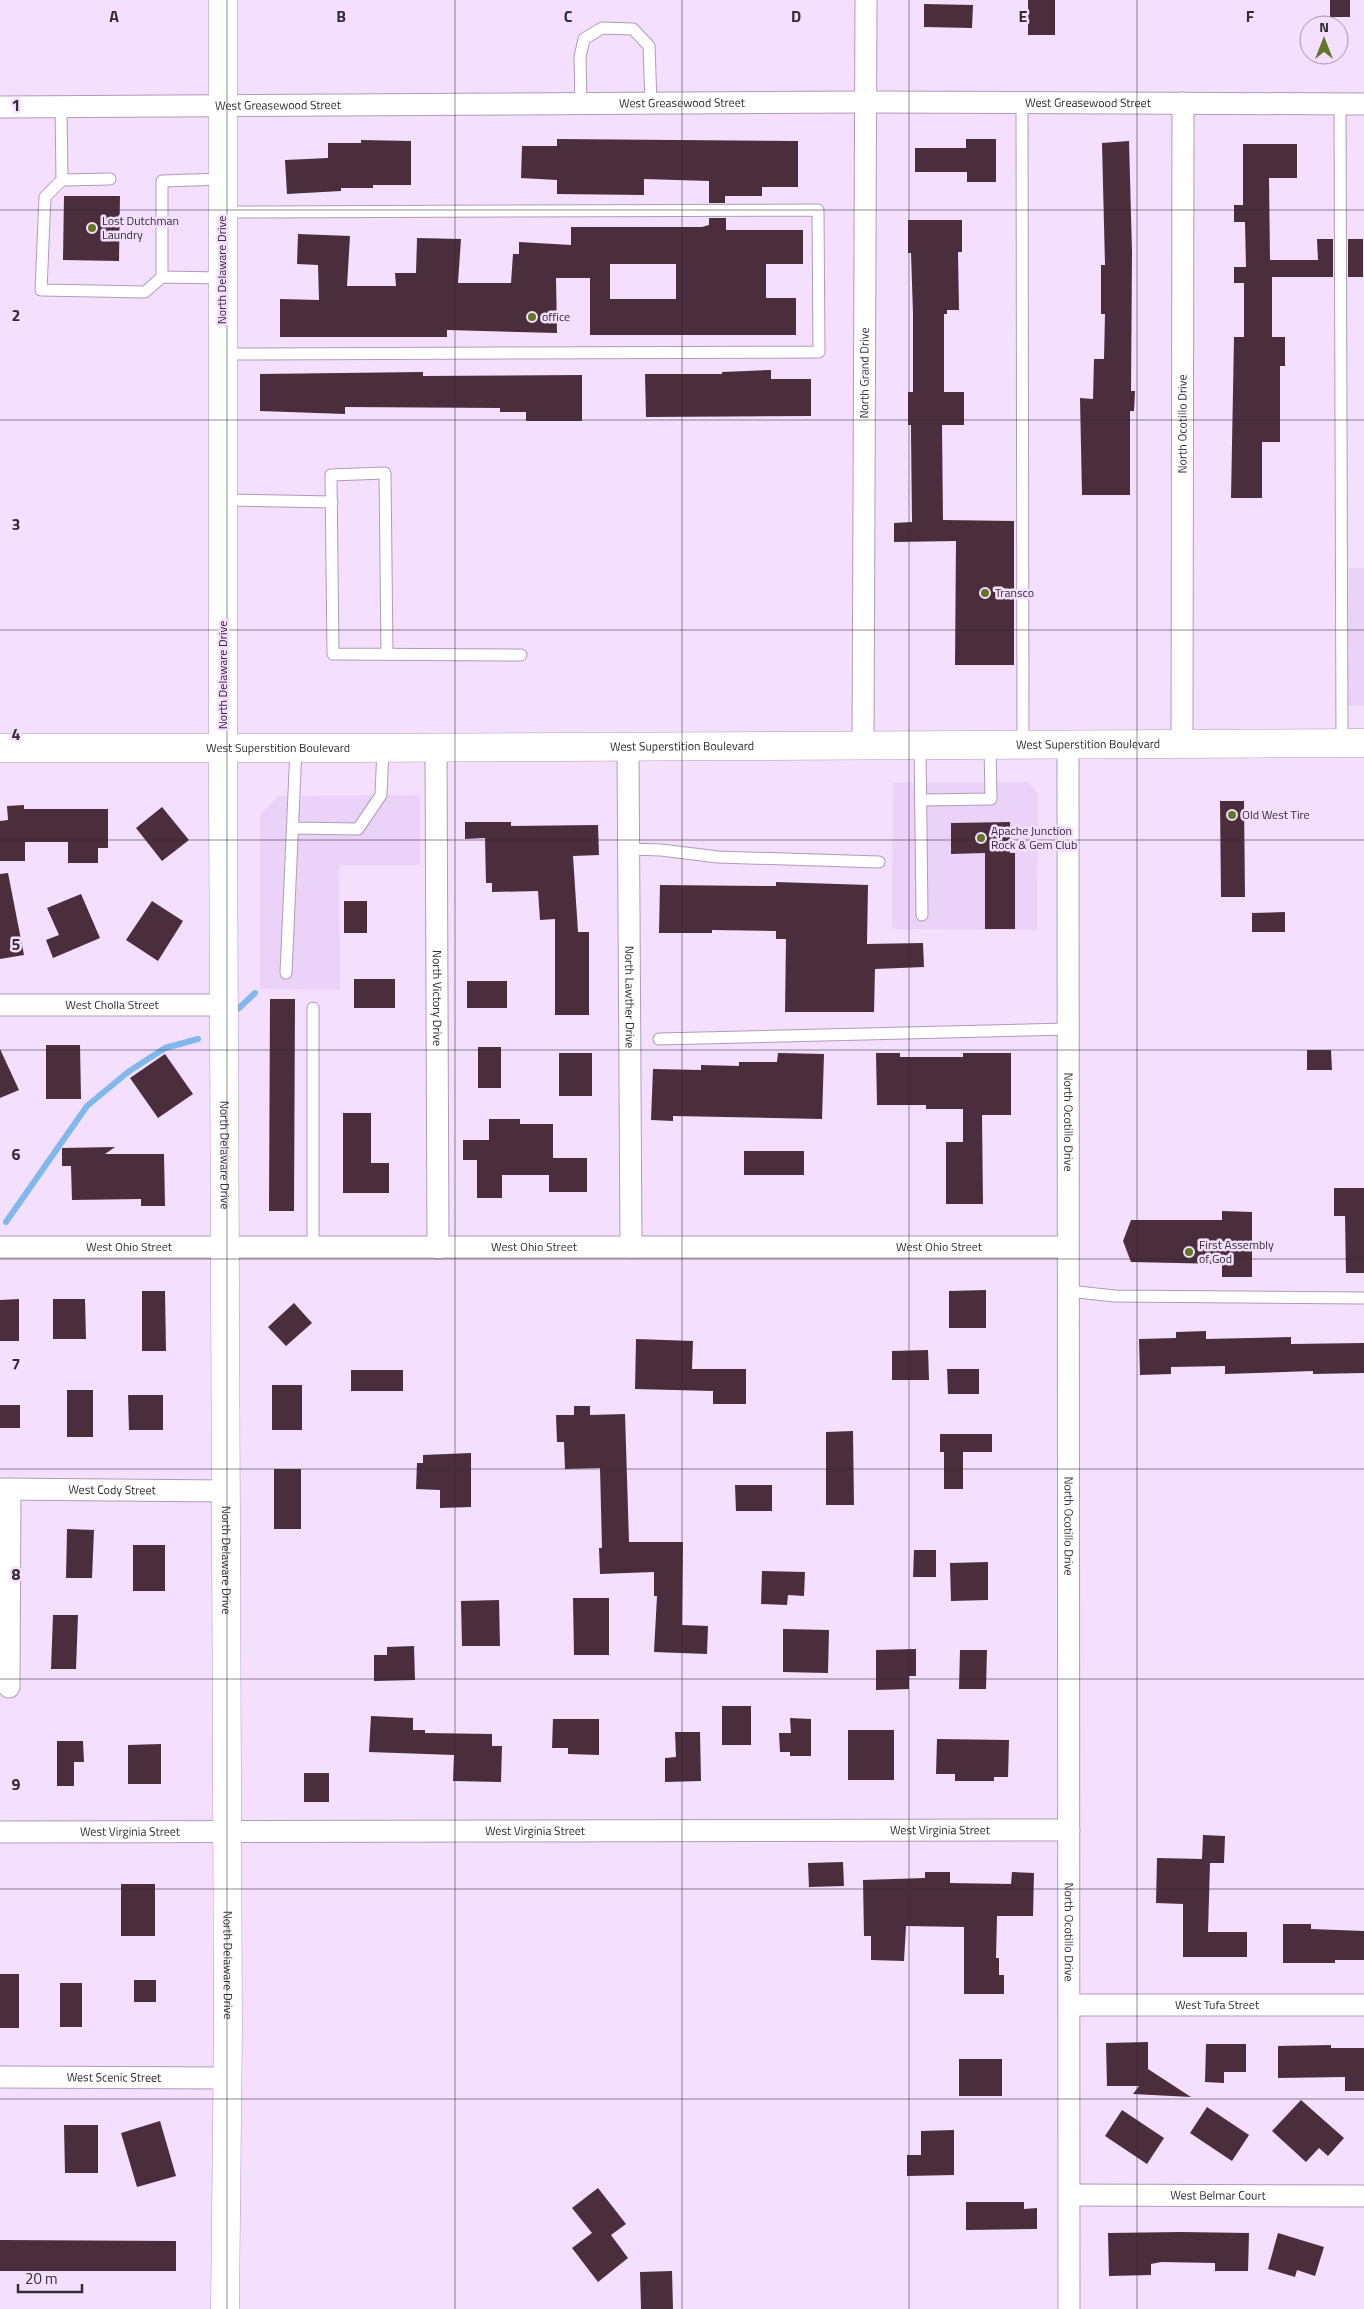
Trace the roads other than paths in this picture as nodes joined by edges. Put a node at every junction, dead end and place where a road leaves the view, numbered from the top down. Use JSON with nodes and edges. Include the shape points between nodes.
{"nodes":[{"id":1,"x":223,"y":0,"type":"edge"},
{"id":2,"x":866,"y":0,"type":"edge"},
{"id":3,"x":865,"y":102,"type":"junction"},
{"id":4,"x":651,"y":103,"type":"junction"},
{"id":5,"x":1022,"y":103,"type":"junction"},
{"id":6,"x":1183,"y":103,"type":"junction"},
{"id":7,"x":581,"y":104,"type":"junction"},
{"id":8,"x":1340,"y":104,"type":"junction"},
{"id":9,"x":1364,"y":104,"type":"edge"},
{"id":10,"x":61,"y":106,"type":"junction"},
{"id":11,"x":223,"y":106,"type":"junction"},
{"id":12,"x":0,"y":107,"type":"edge"},
{"id":13,"x":223,"y":179,"type":"junction"},
{"id":14,"x":62,"y":180,"type":"junction"},
{"id":15,"x":110,"y":180,"type":"dead end"},
{"id":16,"x":222,"y":212,"type":"junction"},
{"id":17,"x":162,"y":278,"type":"junction"},
{"id":18,"x":222,"y":278,"type":"junction"},
{"id":19,"x":222,"y":354,"type":"junction"},
{"id":20,"x":223,"y":500,"type":"junction"},
{"id":21,"x":332,"y":502,"type":"junction"},
{"id":22,"x":388,"y":654,"type":"junction"},
{"id":23,"x":520,"y":655,"type":"dead end"},
{"id":24,"x":1353,"y":743,"type":"edge"},
{"id":25,"x":990,"y":744,"type":"junction"},
{"id":26,"x":1023,"y":744,"type":"junction"},
{"id":27,"x":1068,"y":744,"type":"junction"},
{"id":28,"x":1182,"y":744,"type":"junction"},
{"id":29,"x":863,"y":745,"type":"junction"},
{"id":30,"x":920,"y":745,"type":"junction"},
{"id":31,"x":223,"y":747,"type":"junction"},
{"id":32,"x":628,"y":747,"type":"junction"},
{"id":33,"x":0,"y":748,"type":"edge"},
{"id":34,"x":296,"y":748,"type":"junction"},
{"id":35,"x":383,"y":748,"type":"junction"},
{"id":36,"x":436,"y":748,"type":"junction"},
{"id":37,"x":921,"y":800,"type":"junction"},
{"id":38,"x":293,"y":828,"type":"junction"},
{"id":39,"x":629,"y":849,"type":"junction"},
{"id":40,"x":879,"y":862,"type":"dead end"},
{"id":41,"x":922,"y":915,"type":"dead end"},
{"id":42,"x":286,"y":973,"type":"dead end"},
{"id":43,"x":0,"y":1005,"type":"edge"},
{"id":44,"x":224,"y":1005,"type":"junction"},
{"id":45,"x":313,"y":1008,"type":"dead end"},
{"id":46,"x":1068,"y":1029,"type":"junction"},
{"id":47,"x":659,"y":1039,"type":"dead end"},
{"id":48,"x":0,"y":1247,"type":"edge"},
{"id":49,"x":225,"y":1247,"type":"junction"},
{"id":50,"x":313,"y":1247,"type":"junction"},
{"id":51,"x":631,"y":1247,"type":"junction"},
{"id":52,"x":1068,"y":1247,"type":"junction"},
{"id":53,"x":438,"y":1248,"type":"junction"},
{"id":54,"x":1068,"y":1291,"type":"junction"},
{"id":55,"x":1364,"y":1298,"type":"edge"},
{"id":56,"x":5,"y":1489,"type":"edge"},
{"id":57,"x":226,"y":1490,"type":"junction"},
{"id":58,"x":9,"y":1686,"type":"dead end"},
{"id":59,"x":1069,"y":1830,"type":"junction"},
{"id":60,"x":0,"y":1832,"type":"edge"},
{"id":61,"x":225,"y":1832,"type":"junction"},
{"id":62,"x":1069,"y":2005,"type":"junction"},
{"id":63,"x":1364,"y":2005,"type":"edge"},
{"id":64,"x":0,"y":2077,"type":"edge"},
{"id":65,"x":227,"y":2078,"type":"junction"},
{"id":66,"x":1070,"y":2195,"type":"junction"},
{"id":67,"x":1364,"y":2196,"type":"edge"},
{"id":68,"x":225,"y":2309,"type":"edge"},
{"id":69,"x":1070,"y":2309,"type":"edge"}],
"edges":[{"from":1,"to":11,"type":"street","name":"North Delaware Drive"},
{"from":2,"to":3,"type":"street","name":"North Grand Drive"},
{"from":3,"to":4,"type":"street","name":"West Greasewood Street"},
{"from":3,"to":5,"type":"street","name":"West Greasewood Street"},
{"from":3,"to":29,"type":"street","name":"North Grand Drive"},
{"from":4,"to":7,"type":"street","name":"West Greasewood Street"},
{"from":4,"to":7,"type":"lane","via":[[649,46],[633,29],[602,28],[584,40],[580,57]]},
{"from":5,"to":6,"type":"street","name":"West Greasewood Street"},
{"from":5,"to":26,"type":"lane"},
{"from":6,"to":8,"type":"street","name":"West Greasewood Street"},
{"from":6,"to":28,"type":"street","name":"North Ocotillo Drive"},
{"from":7,"to":11,"type":"street","name":"West Greasewood Street"},
{"from":8,"to":9,"type":"street","name":"West Greasewood Street"},
{"from":8,"to":24,"type":"lane"},
{"from":10,"to":11,"type":"street","name":"West Greasewood Street"},
{"from":10,"to":12,"type":"street","name":"West Greasewood Street"},
{"from":10,"to":14,"type":"lane"},
{"from":11,"to":13,"type":"street","name":"North Delaware Drive"},
{"from":13,"to":16,"type":"street","name":"North Delaware Drive"},
{"from":13,"to":17,"type":"lane","via":[[162,180]]},
{"from":14,"to":15,"type":"lane"},
{"from":14,"to":17,"type":"lane","via":[[45,197],[41,290],[145,292]]},
{"from":16,"to":18,"type":"street","name":"North Delaware Drive"},
{"from":16,"to":19,"type":"lane","via":[[818,210],[819,352]]},
{"from":17,"to":18,"type":"lane"},
{"from":18,"to":19,"type":"street","name":"North Delaware Drive"},
{"from":19,"to":20,"type":"street","name":"North Delaware Drive"},
{"from":20,"to":21,"type":"lane"},
{"from":20,"to":31,"type":"street","name":"North Delaware Drive"},
{"from":21,"to":22,"type":"lane","via":[[333,654]]},
{"from":21,"to":22,"type":"lane","via":[[331,474],[385,473]]},
{"from":22,"to":23,"type":"lane"},
{"from":24,"to":28,"type":"street","name":"West Superstition Boulevard"},
{"from":25,"to":26,"type":"street","name":"West Superstition Boulevard"},
{"from":25,"to":30,"type":"street","name":"West Superstition Boulevard"},
{"from":25,"to":37,"type":"lane","via":[[990,798]]},
{"from":26,"to":27,"type":"street","name":"West Superstition Boulevard"},
{"from":27,"to":28,"type":"street","name":"West Superstition Boulevard"},
{"from":27,"to":46,"type":"street","name":"North Ocotillo Drive"},
{"from":29,"to":30,"type":"street","name":"West Superstition Boulevard"},
{"from":29,"to":32,"type":"street","name":"West Superstition Boulevard"},
{"from":30,"to":37,"type":"lane"},
{"from":31,"to":33,"type":"street","name":"West Superstition Boulevard"},
{"from":31,"to":34,"type":"street","name":"West Superstition Boulevard"},
{"from":31,"to":44,"type":"street","name":"North Delaware Drive"},
{"from":32,"to":36,"type":"street","name":"West Superstition Boulevard"},
{"from":32,"to":39,"type":"street","name":"North Lawther Drive"},
{"from":34,"to":35,"type":"street","name":"West Superstition Boulevard"},
{"from":34,"to":38,"type":"lane"},
{"from":35,"to":36,"type":"street","name":"West Superstition Boulevard"},
{"from":35,"to":38,"type":"lane","via":[[381,795],[358,829]]},
{"from":36,"to":53,"type":"street","name":"North Victory Drive"},
{"from":37,"to":41,"type":"lane"},
{"from":38,"to":42,"type":"lane"},
{"from":39,"to":40,"type":"lane","via":[[718,857]]},
{"from":39,"to":51,"type":"street","name":"North Lawther Drive"},
{"from":43,"to":44,"type":"street","name":"West Cholla Street"},
{"from":44,"to":49,"type":"street","name":"North Delaware Drive"},
{"from":45,"to":50,"type":"lane"},
{"from":46,"to":47,"type":"lane"},
{"from":46,"to":52,"type":"street","name":"North Ocotillo Drive"},
{"from":48,"to":49,"type":"street","name":"West Ohio Street"},
{"from":49,"to":50,"type":"street","name":"West Ohio Street"},
{"from":49,"to":57,"type":"street","name":"North Delaware Drive"},
{"from":50,"to":53,"type":"street","name":"West Ohio Street"},
{"from":51,"to":52,"type":"street","name":"West Ohio Street"},
{"from":51,"to":53,"type":"street","name":"West Ohio Street"},
{"from":52,"to":54,"type":"street","name":"North Ocotillo Drive"},
{"from":54,"to":55,"type":"lane","via":[[1115,1296]]},
{"from":54,"to":59,"type":"street","name":"North Ocotillo Drive"},
{"from":56,"to":57,"type":"street","name":"West Cody Street"},
{"from":56,"to":58,"type":"street"},
{"from":57,"to":61,"type":"street","name":"North Delaware Drive"},
{"from":59,"to":61,"type":"street","name":"West Virginia Street"},
{"from":59,"to":62,"type":"street","name":"North Ocotillo Drive"},
{"from":60,"to":61,"type":"street","name":"West Virginia Street"},
{"from":61,"to":65,"type":"street","name":"North Delaware Drive"},
{"from":62,"to":63,"type":"street","name":"West Tufa Street"},
{"from":62,"to":66,"type":"street","name":"North Ocotillo Drive"},
{"from":64,"to":65,"type":"street","name":"West Scenic Street"},
{"from":65,"to":68,"type":"street","name":"North Delaware Drive"},
{"from":66,"to":67,"type":"street","name":"West Belmar Court"},
{"from":66,"to":69,"type":"street","name":"North Ocotillo Drive"}]}
